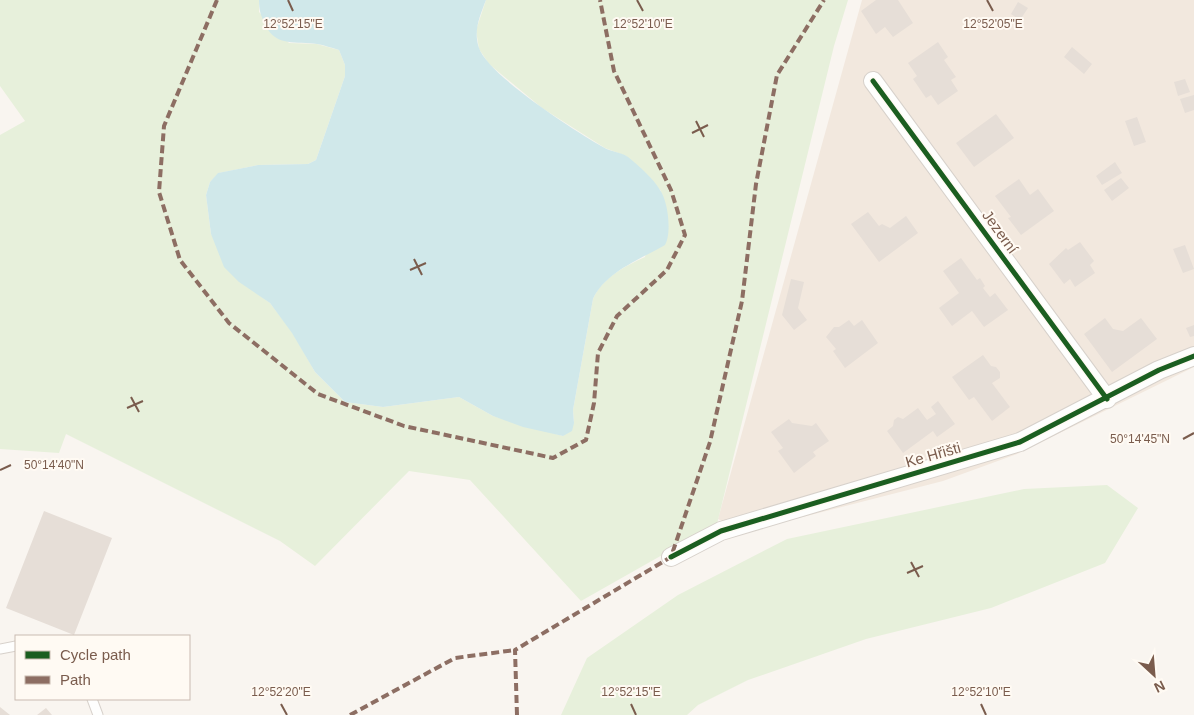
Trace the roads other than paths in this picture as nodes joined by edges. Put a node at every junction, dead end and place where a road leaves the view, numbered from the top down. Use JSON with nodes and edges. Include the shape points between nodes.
{"nodes":[{"id":1,"x":873,"y":81,"type":"dead end"},
{"id":2,"x":1194,"y":356,"type":"edge"},
{"id":3,"x":1107,"y":398,"type":"junction"},
{"id":4,"x":671,"y":557,"type":"dead end"},
{"id":5,"x":15,"y":646,"type":"edge"},
{"id":6,"x":0,"y":650,"type":"edge"},
{"id":7,"x":92,"y":700,"type":"edge"},
{"id":8,"x":98,"y":715,"type":"edge"}],
"edges":[{"from":1,"to":3,"type":"street","name":"Jezerní"},
{"from":2,"to":3,"type":"street","name":"Ke Hřišti","via":[[1159,370]]},
{"from":3,"to":4,"type":"street","name":"Ke Hřišti","via":[[1020,442],[721,531]]},
{"from":5,"to":6,"type":"lane"},
{"from":7,"to":8,"type":"lane"}]}
